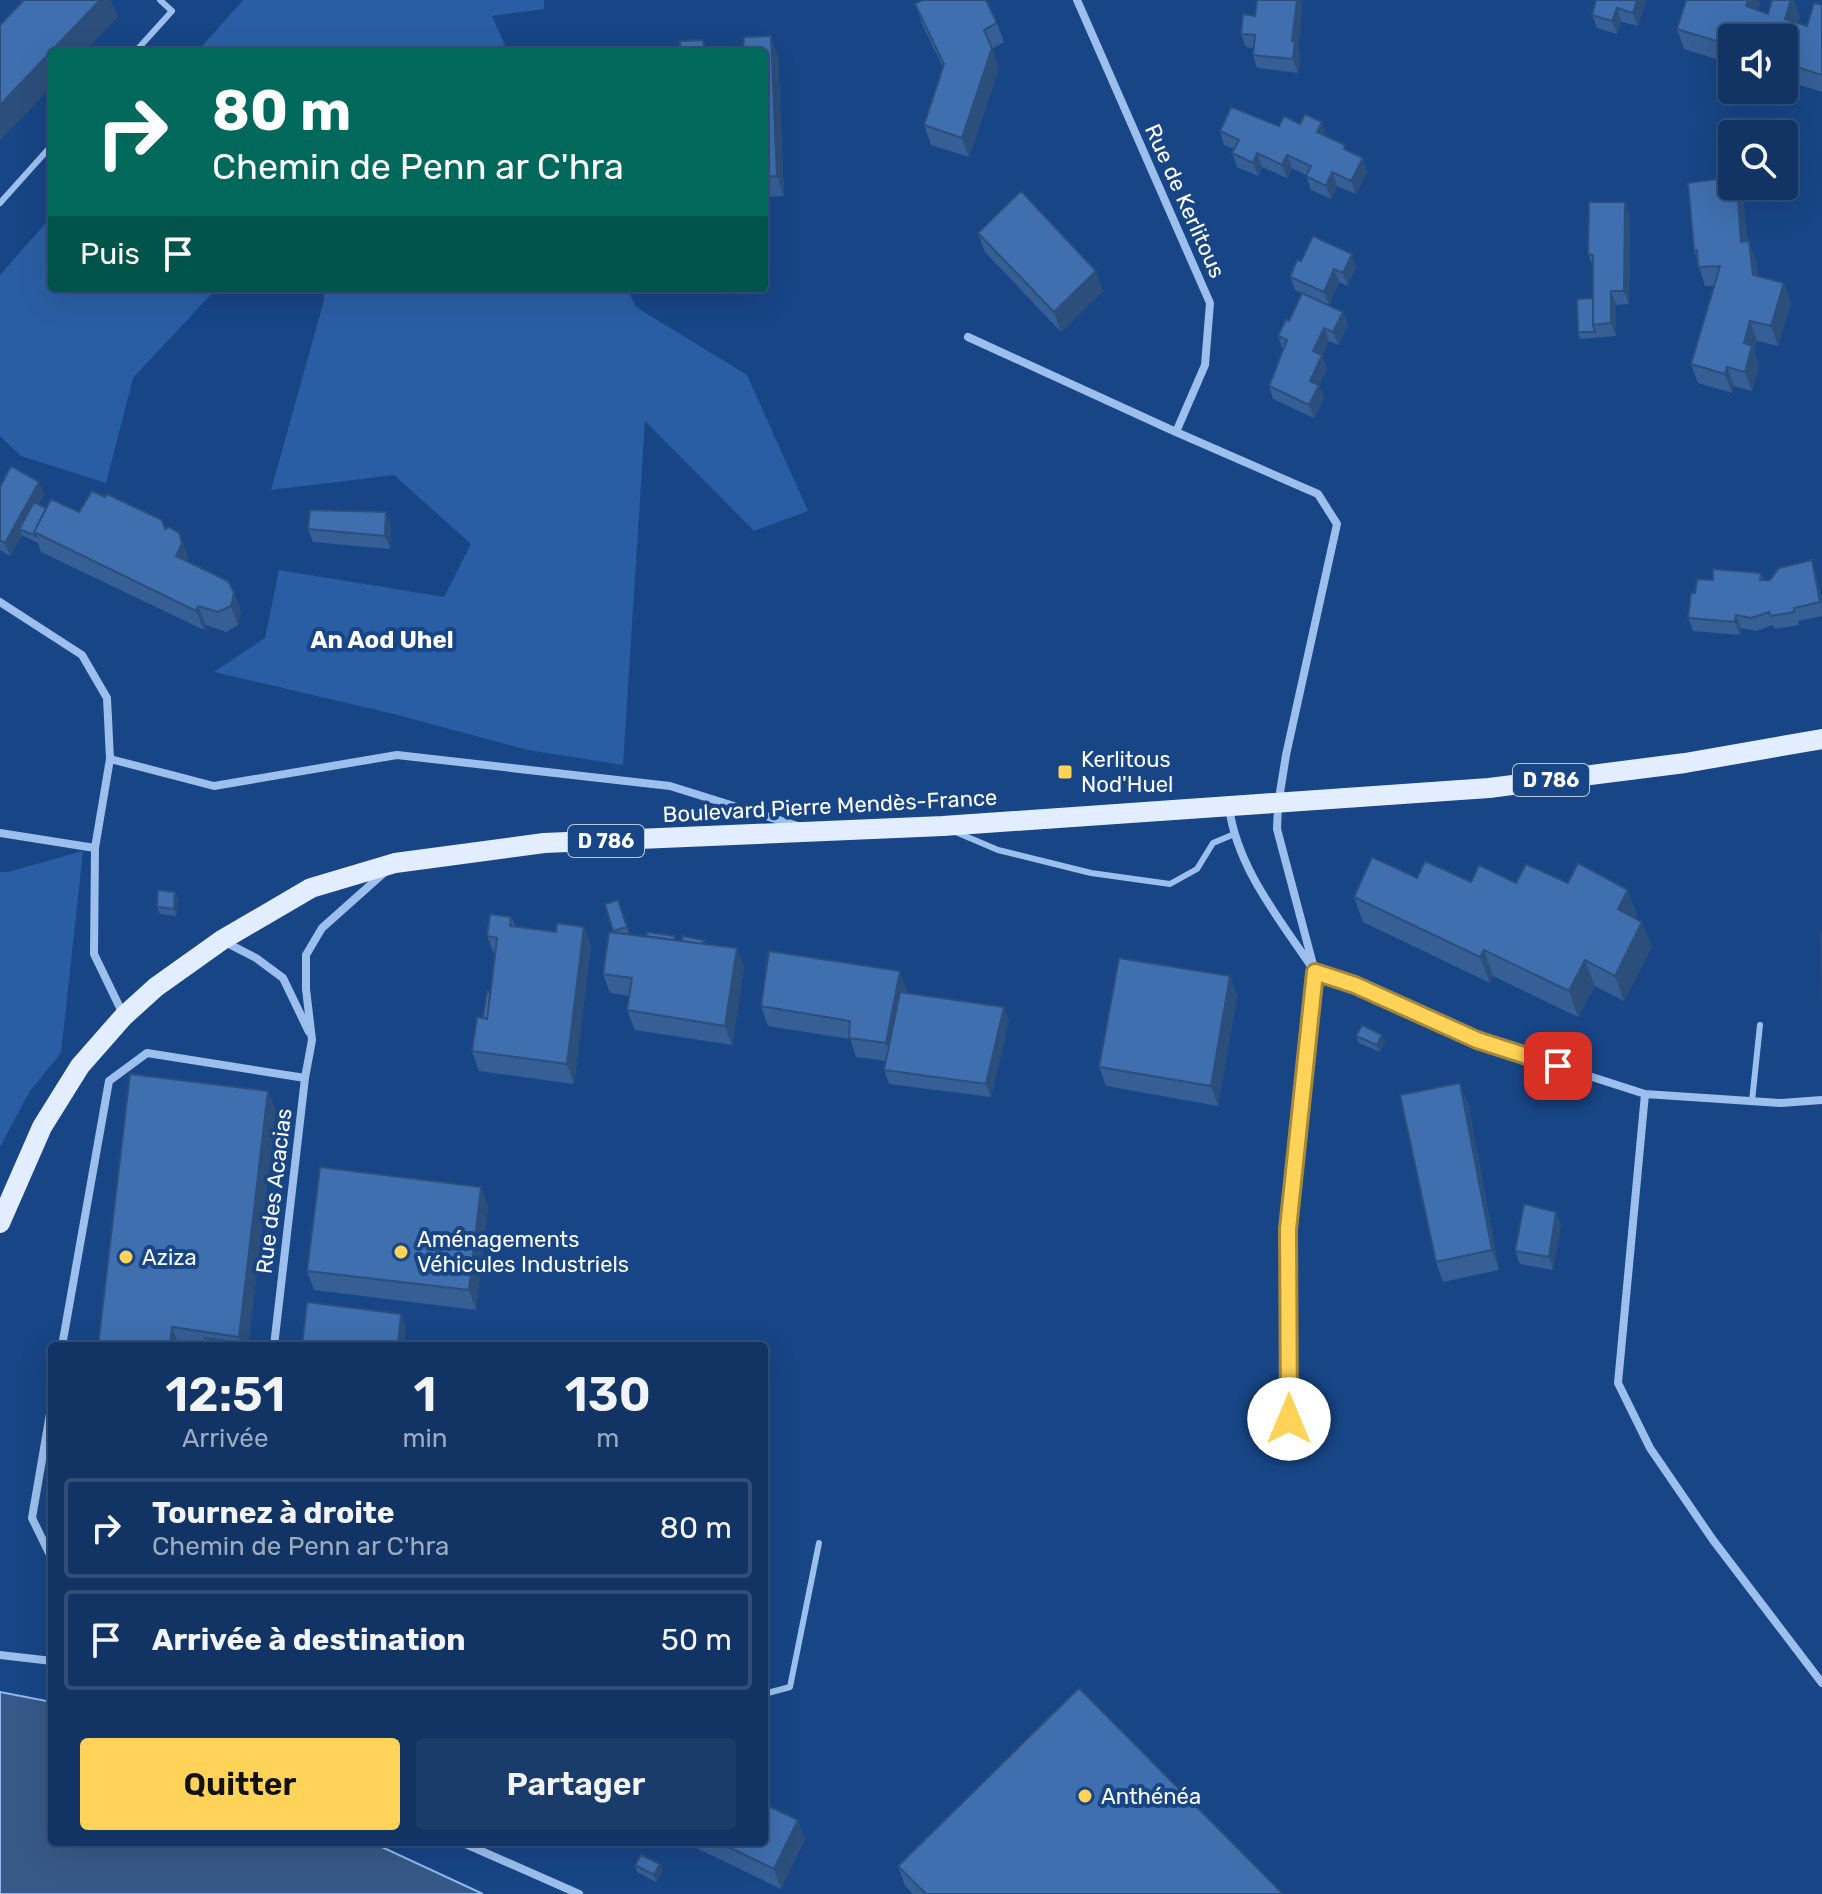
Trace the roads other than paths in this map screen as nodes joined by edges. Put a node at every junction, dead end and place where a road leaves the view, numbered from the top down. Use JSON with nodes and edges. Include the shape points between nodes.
{"nodes":[{"id":1,"x":160,"y":0,"type":"edge"},
{"id":2,"x":1077,"y":0,"type":"edge"},
{"id":3,"x":139,"y":48,"type":"edge"},
{"id":4,"x":48,"y":149,"type":"edge"},
{"id":5,"x":0,"y":203,"type":"edge"},
{"id":6,"x":968,"y":337,"type":"dead end"},
{"id":7,"x":1176,"y":432,"type":"junction"},
{"id":8,"x":0,"y":602,"type":"edge"},
{"id":9,"x":1822,"y":739,"type":"edge"},
{"id":10,"x":110,"y":759,"type":"junction"},
{"id":11,"x":1278,"y":805,"type":"junction"},
{"id":12,"x":1228,"y":807,"type":"junction"},
{"id":13,"x":943,"y":826,"type":"junction"},
{"id":14,"x":818,"y":832,"type":"junction"},
{"id":15,"x":0,"y":833,"type":"edge"},
{"id":16,"x":1232,"y":835,"type":"junction"},
{"id":17,"x":95,"y":848,"type":"junction"},
{"id":18,"x":395,"y":863,"type":"junction"},
{"id":19,"x":222,"y":940,"type":"junction"},
{"id":20,"x":1315,"y":972,"type":"junction"},
{"id":21,"x":124,"y":1016,"type":"junction"},
{"id":22,"x":1760,"y":1025,"type":"dead end"},
{"id":23,"x":312,"y":1040,"type":"junction"},
{"id":24,"x":305,"y":1078,"type":"junction"},
{"id":25,"x":1645,"y":1094,"type":"junction"},
{"id":26,"x":1822,"y":1100,"type":"edge"},
{"id":27,"x":1752,"y":1101,"type":"junction"},
{"id":28,"x":0,"y":1223,"type":"edge"},
{"id":29,"x":63,"y":1342,"type":"edge"},
{"id":30,"x":274,"y":1342,"type":"edge"},
{"id":31,"x":1289,"y":1419,"type":"dead end"},
{"id":32,"x":48,"y":1425,"type":"edge"},
{"id":33,"x":819,"y":1543,"type":"dead end"},
{"id":34,"x":48,"y":1551,"type":"edge"},
{"id":35,"x":0,"y":1655,"type":"edge"},
{"id":36,"x":48,"y":1658,"type":"edge"},
{"id":37,"x":1822,"y":1683,"type":"edge"},
{"id":38,"x":768,"y":1693,"type":"edge"},
{"id":39,"x":470,"y":1846,"type":"edge"},
{"id":40,"x":579,"y":1894,"type":"edge"}],
"edges":[{"from":1,"to":3,"type":"lane","via":[[172,11]]},
{"from":2,"to":7,"type":"street","name":"Rue de Kerlitous","via":[[1210,303],[1205,365]]},
{"from":4,"to":5,"type":"lane"},
{"from":6,"to":7,"type":"street"},
{"from":7,"to":11,"type":"street","via":[[1318,494],[1337,524]]},
{"from":8,"to":10,"type":"street","via":[[82,655],[107,698]]},
{"from":9,"to":11,"type":"main road","name":"Boulevard Pierre Mendès-France","number":"D 786","via":[[1489,788]]},
{"from":10,"to":14,"type":"street","via":[[214,786],[397,755],[670,786]]},
{"from":10,"to":17,"type":"street"},
{"from":11,"to":12,"type":"main road","name":"Boulevard Pierre Mendès-France","number":"D 786"},
{"from":11,"to":20,"type":"street","via":[[1277,829]]},
{"from":12,"to":13,"type":"main road","name":"Boulevard Pierre Mendès-France","number":"D 786"},
{"from":12,"to":16,"type":"street"},
{"from":13,"to":14,"type":"main road","name":"Boulevard Pierre Mendès-France","number":"D 786"},
{"from":13,"to":16,"type":"lane","via":[[998,850],[1091,873],[1170,884],[1197,869],[1213,843]]},
{"from":14,"to":18,"type":"main road","name":"Boulevard Pierre Mendès-France","number":"D 786","via":[[544,843]]},
{"from":15,"to":17,"type":"street"},
{"from":16,"to":20,"type":"street","via":[[1257,885]]},
{"from":17,"to":21,"type":"street","via":[[94,954]]},
{"from":18,"to":19,"type":"main road","name":"Boulevard Pierre Mendès-France","number":"D 786","via":[[311,888]]},
{"from":18,"to":23,"type":"street","name":"Rue des Acacias","via":[[322,928],[306,955]]},
{"from":19,"to":21,"type":"main road","name":"Boulevard Pierre Mendès-France","number":"D 786"},
{"from":19,"to":23,"type":"street","via":[[283,978]]},
{"from":20,"to":25,"type":"street","via":[[1477,1040]]},
{"from":20,"to":31,"type":"street","via":[[1288,1229]]},
{"from":21,"to":28,"type":"main road","name":"Boulevard Pierre Mendès-France","number":"D 786","via":[[80,1066],[42,1127]]},
{"from":22,"to":27,"type":"lane"},
{"from":23,"to":24,"type":"street","name":"Rue des Acacias"},
{"from":24,"to":29,"type":"street","via":[[147,1053],[109,1081]]},
{"from":24,"to":30,"type":"street","name":"Rue des Acacias"},
{"from":25,"to":27,"type":"street"},
{"from":25,"to":37,"type":"street","via":[[1618,1383],[1650,1448]]},
{"from":26,"to":27,"type":"street"},
{"from":32,"to":34,"type":"street","via":[[32,1518]]},
{"from":33,"to":38,"type":"lane","via":[[790,1687]]},
{"from":35,"to":36,"type":"street"},
{"from":39,"to":40,"type":"street"}]}
